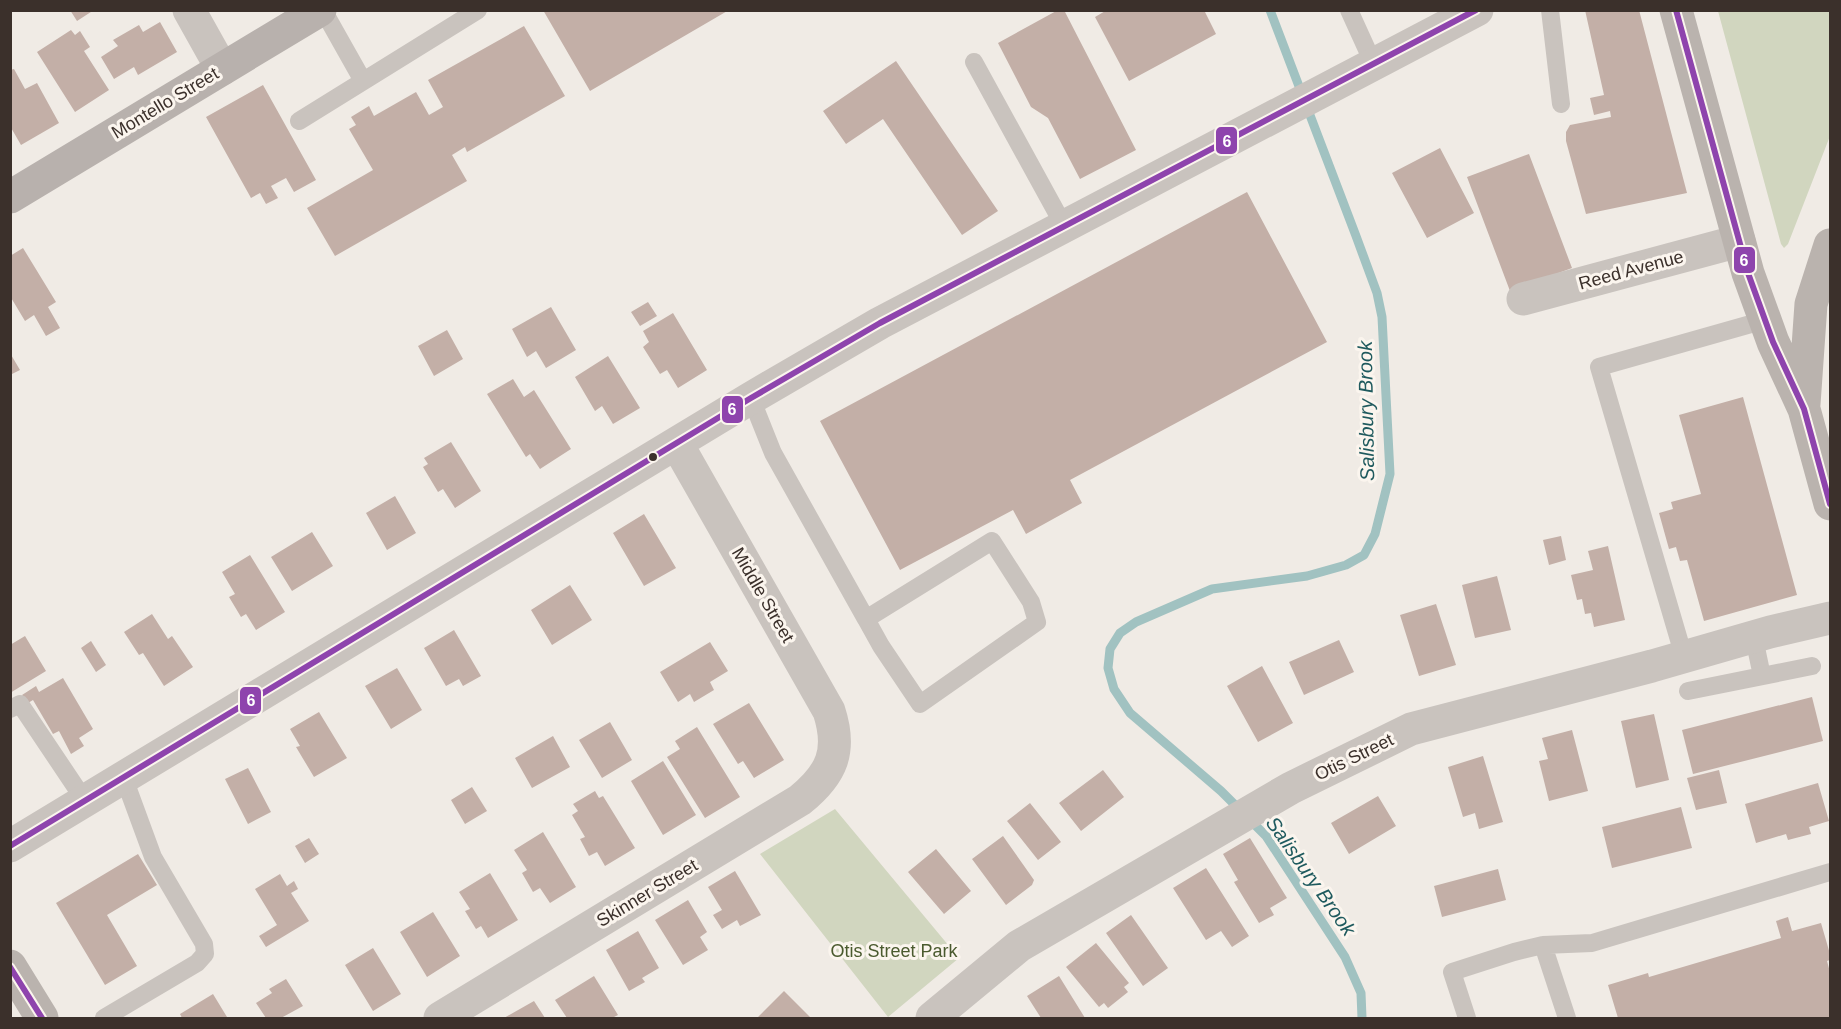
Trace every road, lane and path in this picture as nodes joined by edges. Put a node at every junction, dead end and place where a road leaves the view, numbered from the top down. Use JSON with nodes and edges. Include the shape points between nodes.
{"nodes":[{"id":1,"x":189,"y":10,"type":"edge"},
{"id":2,"x":322,"y":10,"type":"edge"},
{"id":3,"x":478,"y":10,"type":"edge"},
{"id":4,"x":1350,"y":10,"type":"edge"},
{"id":5,"x":1477,"y":10,"type":"edge"},
{"id":6,"x":1550,"y":10,"type":"edge"},
{"id":7,"x":1676,"y":10,"type":"edge"},
{"id":8,"x":974,"y":62,"type":"dead end"},
{"id":9,"x":1374,"y":65,"type":"junction"},
{"id":10,"x":222,"y":69,"type":"junction"},
{"id":11,"x":363,"y":81,"type":"junction"},
{"id":12,"x":1561,"y":104,"type":"dead end"},
{"id":13,"x":300,"y":120,"type":"dead end"},
{"id":14,"x":10,"y":197,"type":"edge"},
{"id":15,"x":1064,"y":226,"type":"junction"},
{"id":16,"x":1739,"y":241,"type":"junction"},
{"id":17,"x":1830,"y":245,"type":"edge"},
{"id":18,"x":1523,"y":299,"type":"dead end"},
{"id":19,"x":1765,"y":320,"type":"junction"},
{"id":20,"x":751,"y":398,"type":"junction"},
{"id":21,"x":1804,"y":409,"type":"junction"},
{"id":22,"x":677,"y":444,"type":"junction"},
{"id":23,"x":1830,"y":504,"type":"edge"},
{"id":24,"x":1830,"y":618,"type":"edge"},
{"id":25,"x":866,"y":619,"type":"junction"},
{"id":26,"x":1754,"y":638,"type":"junction"},
{"id":27,"x":1684,"y":657,"type":"junction"},
{"id":28,"x":1812,"y":666,"type":"dead end"},
{"id":29,"x":1762,"y":676,"type":"junction"},
{"id":30,"x":1688,"y":691,"type":"dead end"},
{"id":31,"x":10,"y":709,"type":"edge"},
{"id":32,"x":834,"y":750,"type":"joint"},
{"id":33,"x":124,"y":778,"type":"junction"},
{"id":34,"x":86,"y":801,"type":"junction"},
{"id":35,"x":10,"y":846,"type":"edge"},
{"id":36,"x":1830,"y":872,"type":"edge"},
{"id":37,"x":1543,"y":945,"type":"junction"},
{"id":38,"x":10,"y":966,"type":"edge"},
{"id":39,"x":42,"y":1018,"type":"edge"},
{"id":40,"x":104,"y":1018,"type":"edge"},
{"id":41,"x":440,"y":1018,"type":"edge"},
{"id":42,"x":932,"y":1018,"type":"edge"},
{"id":43,"x":1467,"y":1018,"type":"edge"},
{"id":44,"x":1567,"y":1018,"type":"edge"}],
"edges":[{"from":1,"to":10,"type":"street"},
{"from":2,"to":10,"type":"main road","name":"Montello Street"},
{"from":2,"to":11,"type":"lane"},
{"from":3,"to":11,"type":"lane"},
{"from":4,"to":9,"type":"lane"},
{"from":5,"to":9,"type":"street"},
{"from":6,"to":12,"type":"lane"},
{"from":7,"to":16,"type":"main road"},
{"from":8,"to":15,"type":"lane"},
{"from":9,"to":15,"type":"street"},
{"from":10,"to":14,"type":"main road","name":"Montello Street"},
{"from":11,"to":13,"type":"lane"},
{"from":15,"to":20,"type":"street","via":[[880,323]]},
{"from":16,"to":18,"type":"street","name":"Reed Avenue"},
{"from":16,"to":19,"type":"main road"},
{"from":17,"to":21,"type":"main road","via":[[1811,304]]},
{"from":19,"to":21,"type":"main road"},
{"from":19,"to":27,"type":"lane","via":[[1599,367]]},
{"from":20,"to":22,"type":"street"},
{"from":20,"to":25,"type":"lane","via":[[773,453]]},
{"from":21,"to":23,"type":"main road"},
{"from":22,"to":32,"type":"street","name":"Middle Street","via":[[822,697],[833,725]]},
{"from":22,"to":33,"type":"street"},
{"from":24,"to":26,"type":"street","name":"Otis Street"},
{"from":25,"to":25,"type":"lane","via":[[992,541],[1031,602],[1037,622],[920,704]]},
{"from":26,"to":27,"type":"street","name":"Otis Street"},
{"from":26,"to":29,"type":"lane"},
{"from":27,"to":42,"type":"street","name":"Otis Street","via":[[1411,729],[1350,757],[1019,946]]},
{"from":28,"to":29,"type":"lane"},
{"from":29,"to":30,"type":"lane"},
{"from":31,"to":34,"type":"lane","via":[[20,704]]},
{"from":32,"to":41,"type":"street","name":"Skinner Street","via":[[823,779],[800,800]]},
{"from":33,"to":34,"type":"street"},
{"from":33,"to":40,"type":"lane","via":[[153,857],[204,944],[205,954],[197,963]]},
{"from":34,"to":35,"type":"street"},
{"from":36,"to":37,"type":"lane","via":[[1592,943]]},
{"from":37,"to":43,"type":"lane","via":[[1452,972]]},
{"from":37,"to":44,"type":"lane"},
{"from":38,"to":39,"type":"main road"}]}
